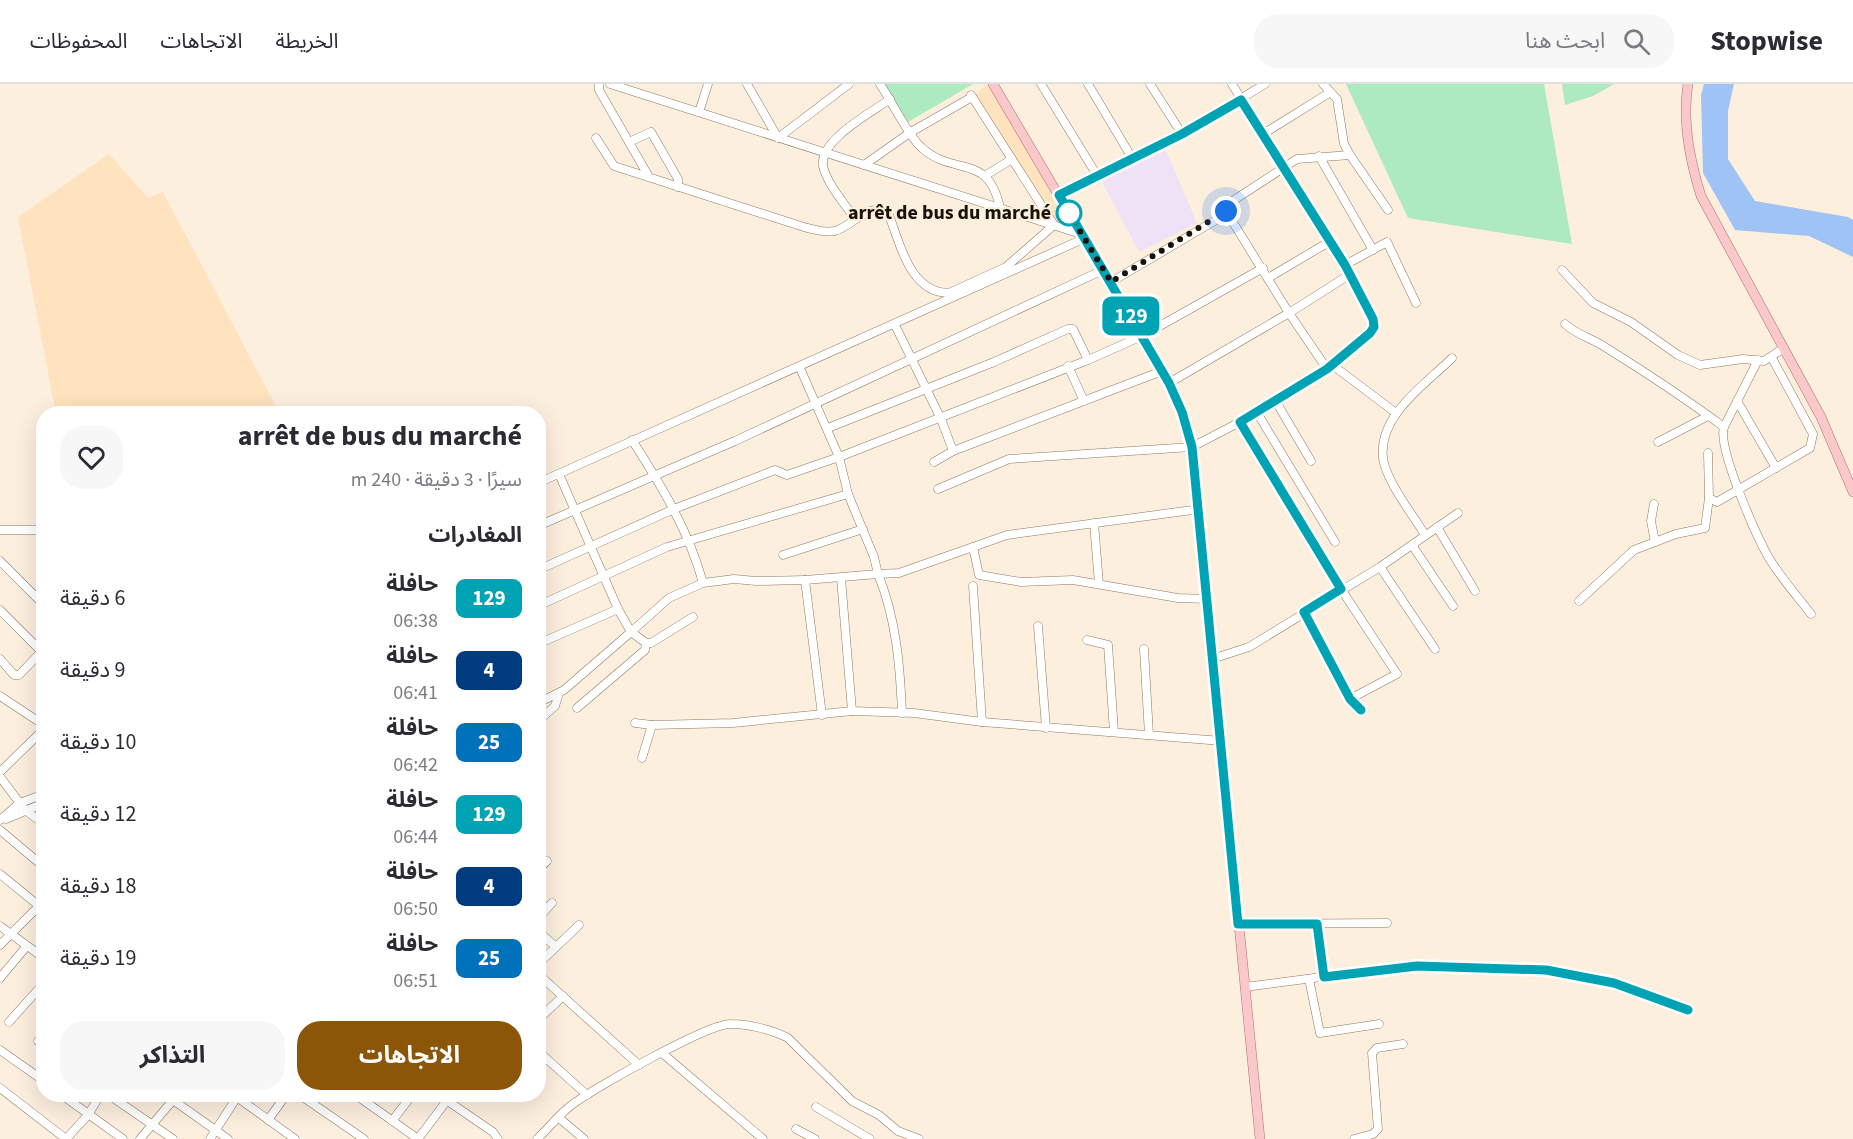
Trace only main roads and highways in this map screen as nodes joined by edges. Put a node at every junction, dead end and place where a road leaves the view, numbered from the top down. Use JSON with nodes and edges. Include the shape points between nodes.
{"nodes":[{"id":1,"x":993,"y":84,"type":"edge"},
{"id":2,"x":1688,"y":84,"type":"edge"},
{"id":3,"x":1853,"y":492,"type":"edge"},
{"id":4,"x":1260,"y":1139,"type":"edge"}],
"edges":[{"from":1,"to":4,"type":"main road","via":[[1169,383],[1192,447]]},
{"from":2,"to":3,"type":"main road","via":[[1686,114],[1691,166],[1701,196],[1829,433]]}]}
